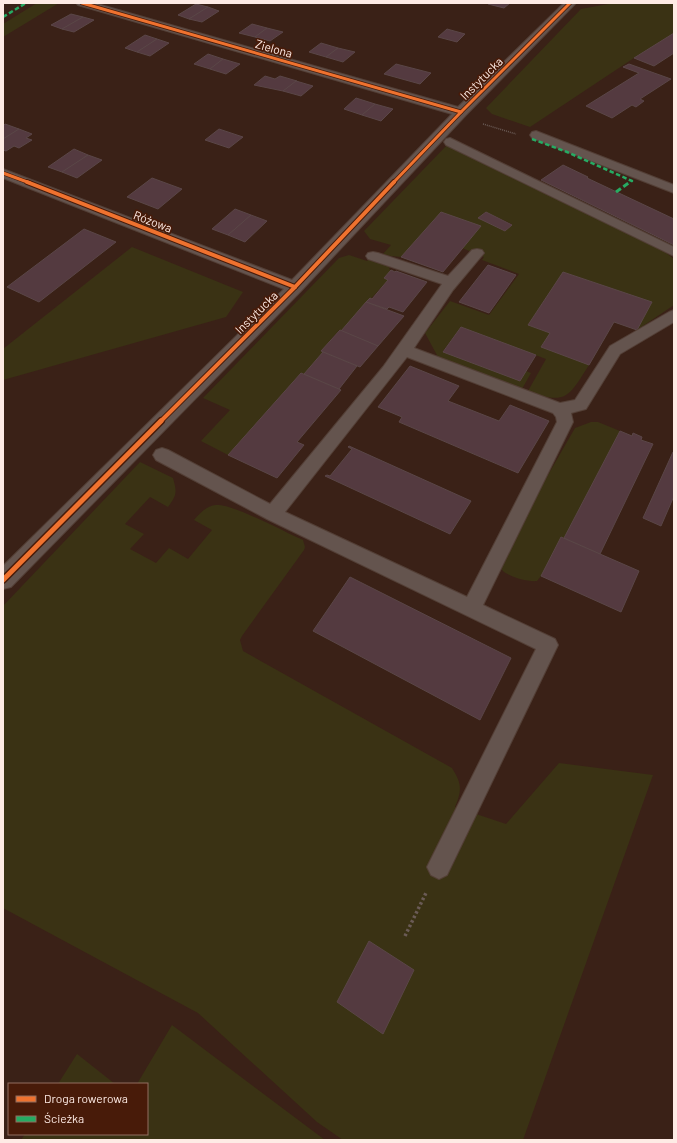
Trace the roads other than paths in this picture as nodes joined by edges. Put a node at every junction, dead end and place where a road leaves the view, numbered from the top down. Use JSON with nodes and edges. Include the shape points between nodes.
{"nodes":[{"id":1,"x":82,"y":3,"type":"edge"},
{"id":2,"x":570,"y":3,"type":"edge"},
{"id":3,"x":461,"y":112,"type":"junction"},
{"id":4,"x":536,"y":135,"type":"dead end"},
{"id":5,"x":450,"y":142,"type":"dead end"},
{"id":6,"x":3,"y":173,"type":"edge"},
{"id":7,"x":674,"y":189,"type":"edge"},
{"id":8,"x":477,"y":252,"type":"dead end"},
{"id":9,"x":674,"y":252,"type":"edge"},
{"id":10,"x":373,"y":256,"type":"dead end"},
{"id":11,"x":452,"y":282,"type":"junction"},
{"id":12,"x":295,"y":287,"type":"junction"},
{"id":13,"x":674,"y":315,"type":"edge"},
{"id":14,"x":404,"y":350,"type":"junction"},
{"id":15,"x":559,"y":409,"type":"junction"},
{"id":16,"x":162,"y":455,"type":"dead end"},
{"id":17,"x":273,"y":514,"type":"junction"},
{"id":18,"x":3,"y":580,"type":"edge"},
{"id":19,"x":471,"y":609,"type":"junction"},
{"id":20,"x":439,"y":867,"type":"road end"}],
"edges":[{"from":1,"to":3,"type":"street","name":"Zielona"},
{"from":2,"to":3,"type":"street","name":"Instytucka"},
{"from":3,"to":12,"type":"street","name":"Instytucka"},
{"from":4,"to":7,"type":"lane"},
{"from":5,"to":9,"type":"lane"},
{"from":6,"to":12,"type":"street","name":"Różowa"},
{"from":8,"to":11,"type":"lane"},
{"from":10,"to":11,"type":"lane"},
{"from":11,"to":14,"type":"lane"},
{"from":12,"to":18,"type":"street","name":"Instytucka"},
{"from":13,"to":15,"type":"lane","via":[[615,350],[580,405]]},
{"from":14,"to":15,"type":"lane"},
{"from":14,"to":17,"type":"lane"},
{"from":15,"to":19,"type":"lane","via":[[564,415],[565,422]]},
{"from":16,"to":17,"type":"lane"},
{"from":17,"to":19,"type":"lane"},
{"from":19,"to":20,"type":"lane","via":[[548,645]]}]}
